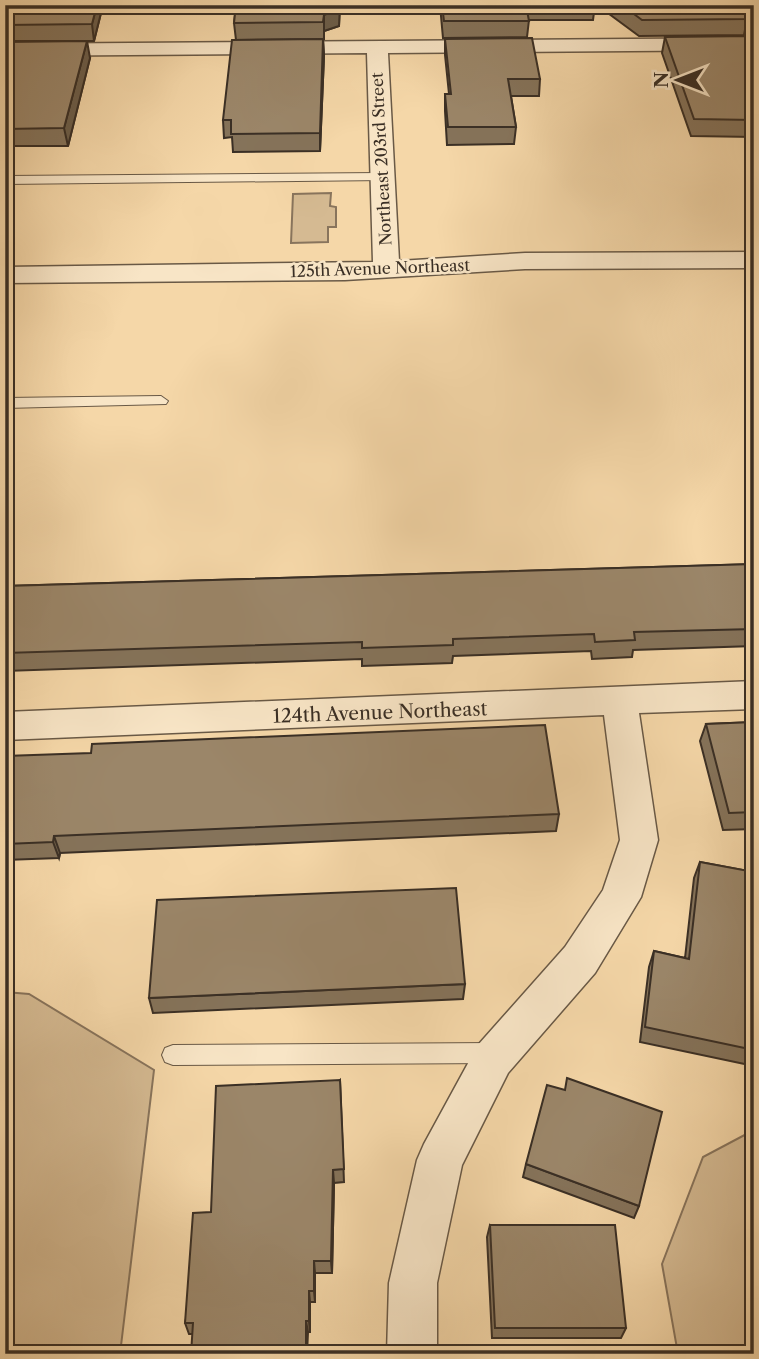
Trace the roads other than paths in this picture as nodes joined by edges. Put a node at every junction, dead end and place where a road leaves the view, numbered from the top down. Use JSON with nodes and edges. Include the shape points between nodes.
{"nodes":[{"id":1,"x":754,"y":44,"type":"edge"},
{"id":2,"x":377,"y":48,"type":"junction"},
{"id":3,"x":5,"y":50,"type":"edge"},
{"id":4,"x":381,"y":177,"type":"junction"},
{"id":5,"x":5,"y":180,"type":"edge"},
{"id":6,"x":754,"y":260,"type":"edge"},
{"id":7,"x":386,"y":270,"type":"junction"},
{"id":8,"x":5,"y":275,"type":"edge"},
{"id":9,"x":161,"y":401,"type":"dead end"},
{"id":10,"x":5,"y":402,"type":"edge"},
{"id":11,"x":754,"y":695,"type":"edge"},
{"id":12,"x":620,"y":702,"type":"junction"},
{"id":13,"x":5,"y":726,"type":"edge"},
{"id":14,"x":499,"y":1053,"type":"junction"},
{"id":15,"x":173,"y":1055,"type":"dead end"},
{"id":16,"x":412,"y":1354,"type":"edge"}],
"edges":[{"from":1,"to":2,"type":"street"},
{"from":2,"to":3,"type":"street"},
{"from":2,"to":4,"type":"street","name":"Northeast 203rd Street"},
{"from":4,"to":5,"type":"lane"},
{"from":4,"to":7,"type":"street","name":"Northeast 203rd Street"},
{"from":6,"to":7,"type":"street","name":"125th Avenue Northeast","via":[[525,261]]},
{"from":7,"to":8,"type":"street","name":"125th Avenue Northeast"},
{"from":9,"to":10,"type":"lane"},
{"from":11,"to":12,"type":"street","name":"124th Avenue Northeast"},
{"from":12,"to":13,"type":"street","name":"124th Avenue Northeast"},
{"from":12,"to":14,"type":"street","via":[[639,840],[621,897],[580,960]]},
{"from":14,"to":15,"type":"lane"},
{"from":14,"to":16,"type":"street","via":[[440,1160],[413,1283]]}]}
